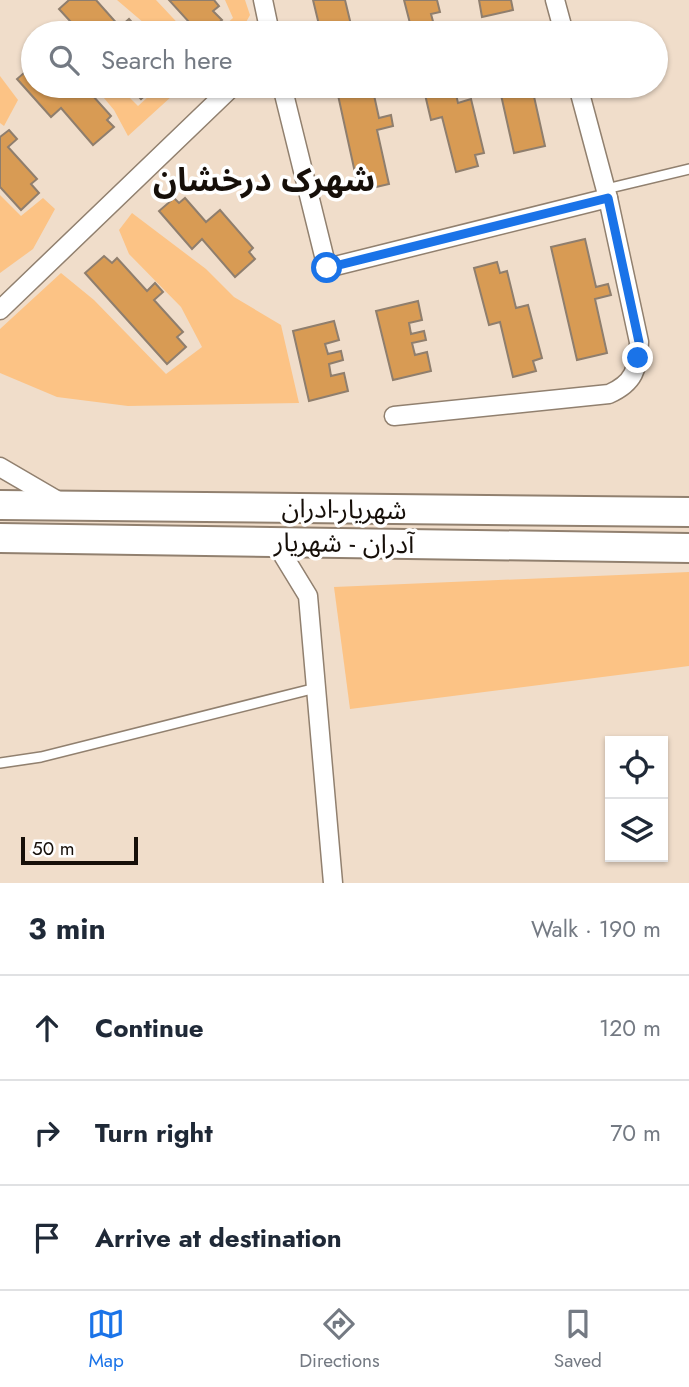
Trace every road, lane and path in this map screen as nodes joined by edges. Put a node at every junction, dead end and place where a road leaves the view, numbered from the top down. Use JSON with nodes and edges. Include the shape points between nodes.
{"nodes":[{"id":1,"x":263,"y":0,"type":"edge"},
{"id":2,"x":555,"y":0,"type":"edge"},
{"id":3,"x":267,"y":21,"type":"edge"},
{"id":4,"x":561,"y":21,"type":"edge"},
{"id":5,"x":221,"y":98,"type":"edge"},
{"id":6,"x":285,"y":98,"type":"edge"},
{"id":7,"x":581,"y":98,"type":"edge"},
{"id":8,"x":689,"y":169,"type":"edge"},
{"id":9,"x":607,"y":193,"type":"junction"},
{"id":10,"x":0,"y":310,"type":"edge"},
{"id":11,"x":394,"y":416,"type":"dead end"},
{"id":12,"x":0,"y":467,"type":"edge"},
{"id":13,"x":0,"y":505,"type":"edge"},
{"id":14,"x":66,"y":506,"type":"junction"},
{"id":15,"x":689,"y":512,"type":"edge"},
{"id":16,"x":0,"y":538,"type":"edge"},
{"id":17,"x":275,"y":542,"type":"junction"},
{"id":18,"x":689,"y":548,"type":"edge"},
{"id":19,"x":316,"y":688,"type":"junction"},
{"id":20,"x":0,"y":763,"type":"edge"},
{"id":21,"x":333,"y":883,"type":"edge"}],
"edges":[{"from":1,"to":3,"type":"street"},
{"from":2,"to":4,"type":"street"},
{"from":5,"to":10,"type":"street"},
{"from":6,"to":9,"type":"street","via":[[327,268]]},
{"from":7,"to":9,"type":"street"},
{"from":8,"to":9,"type":"lane"},
{"from":9,"to":11,"type":"street","via":[[639,342],[634,375],[623,388],[593,396]]},
{"from":12,"to":14,"type":"street"},
{"from":13,"to":14,"type":"main road","name":"شهریار-ادران"},
{"from":14,"to":15,"type":"main road","name":"شهریار-ادران"},
{"from":16,"to":17,"type":"main road","name":"آدران - شهریار"},
{"from":17,"to":18,"type":"main road","name":"آدران - شهریار"},
{"from":17,"to":19,"type":"street","via":[[308,596]]},
{"from":19,"to":20,"type":"lane","via":[[41,757]]},
{"from":19,"to":21,"type":"street"}]}
